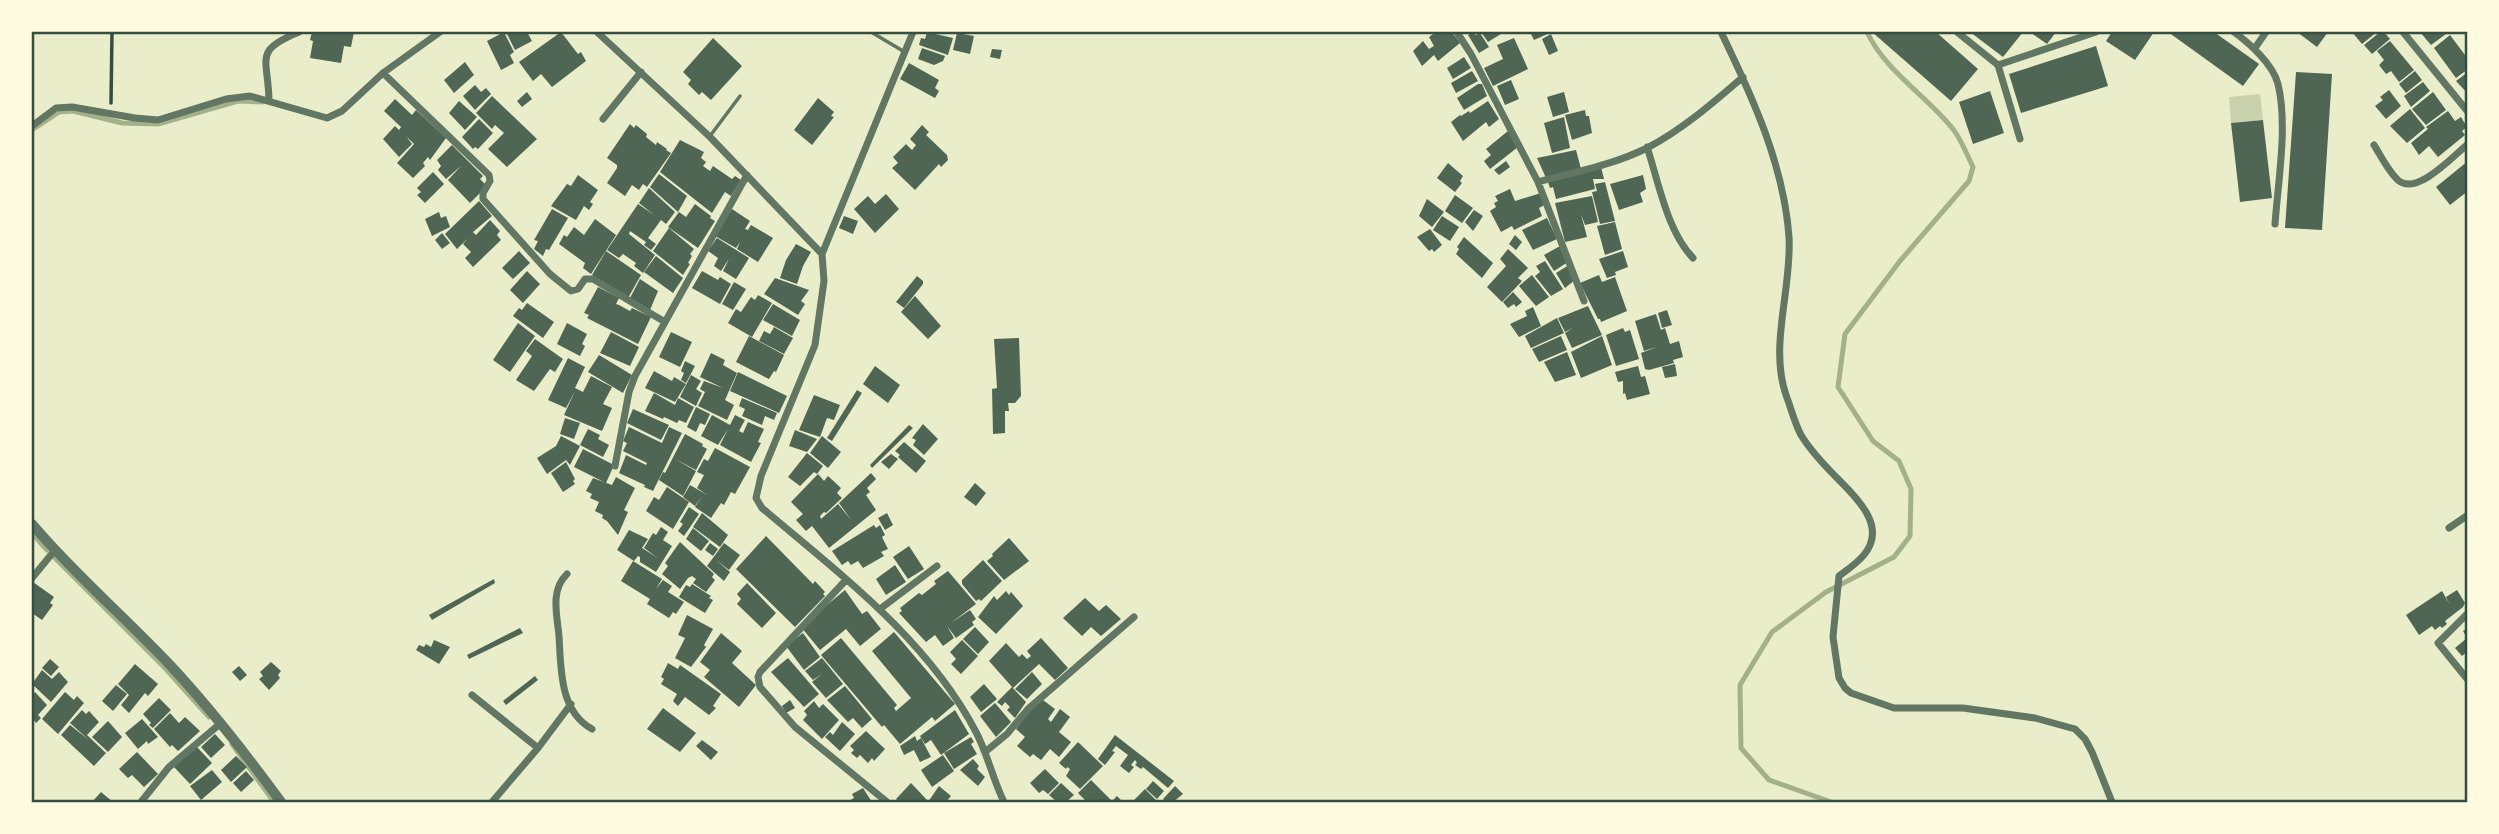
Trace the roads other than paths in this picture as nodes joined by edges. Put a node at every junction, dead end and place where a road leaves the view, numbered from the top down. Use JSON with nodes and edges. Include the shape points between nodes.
{"nodes":[{"id":1,"x":299,"y":32,"type":"edge"},
{"id":2,"x":440,"y":32,"type":"edge"},
{"id":3,"x":597,"y":32,"type":"edge"},
{"id":4,"x":871,"y":32,"type":"edge"},
{"id":5,"x":913,"y":32,"type":"edge"},
{"id":6,"x":1721,"y":32,"type":"edge"},
{"id":7,"x":1957,"y":32,"type":"edge"},
{"id":8,"x":2096,"y":32,"type":"edge"},
{"id":9,"x":2234,"y":32,"type":"edge"},
{"id":10,"x":2266,"y":32,"type":"edge"},
{"id":11,"x":2403,"y":32,"type":"edge"},
{"id":12,"x":1458,"y":34,"type":"dead end"},
{"id":13,"x":2255,"y":48,"type":"junction"},
{"id":14,"x":903,"y":51,"type":"junction"},
{"id":15,"x":1998,"y":65,"type":"junction"},
{"id":16,"x":641,"y":72,"type":"junction"},
{"id":17,"x":383,"y":73,"type":"junction"},
{"id":18,"x":1743,"y":77,"type":"junction"},
{"id":19,"x":740,"y":96,"type":"dead end"},
{"id":20,"x":270,"y":100,"type":"junction"},
{"id":21,"x":2468,"y":112,"type":"edge"},
{"id":22,"x":603,"y":119,"type":"dead end"},
{"id":23,"x":32,"y":126,"type":"edge"},
{"id":24,"x":710,"y":137,"type":"junction"},
{"id":25,"x":2020,"y":139,"type":"dead end"},
{"id":26,"x":2468,"y":144,"type":"edge"},
{"id":27,"x":2374,"y":145,"type":"dead end"},
{"id":28,"x":1647,"y":148,"type":"junction"},
{"id":29,"x":747,"y":175,"type":"junction"},
{"id":30,"x":1538,"y":182,"type":"junction"},
{"id":31,"x":2275,"y":224,"type":"dead end"},
{"id":32,"x":822,"y":254,"type":"junction"},
{"id":33,"x":1693,"y":258,"type":"dead end"},
{"id":34,"x":1584,"y":301,"type":"dead end"},
{"id":35,"x":665,"y":322,"type":"junction"},
{"id":36,"x":615,"y":466,"type":"dead end"},
{"id":37,"x":2468,"y":514,"type":"edge"},
{"id":38,"x":32,"y":524,"type":"edge"},
{"id":39,"x":2449,"y":528,"type":"dead end"},
{"id":40,"x":55,"y":551,"type":"junction"},
{"id":41,"x":937,"y":566,"type":"dead end"},
{"id":42,"x":567,"y":574,"type":"dead end"},
{"id":43,"x":32,"y":578,"type":"edge"},
{"id":44,"x":845,"y":580,"type":"junction"},
{"id":45,"x":880,"y":609,"type":"junction"},
{"id":46,"x":2468,"y":613,"type":"edge"},
{"id":47,"x":1134,"y":617,"type":"dead end"},
{"id":48,"x":2468,"y":680,"type":"edge"},
{"id":49,"x":472,"y":695,"type":"dead end"},
{"id":50,"x":571,"y":704,"type":"junction"},
{"id":51,"x":221,"y":723,"type":"junction"},
{"id":52,"x":592,"y":729,"type":"dead end"},
{"id":53,"x":538,"y":748,"type":"junction"},
{"id":54,"x":985,"y":752,"type":"junction"},
{"id":55,"x":141,"y":803,"type":"edge"},
{"id":56,"x":281,"y":803,"type":"edge"},
{"id":57,"x":492,"y":803,"type":"edge"},
{"id":58,"x":887,"y":803,"type":"edge"},
{"id":59,"x":1004,"y":803,"type":"edge"},
{"id":60,"x":2112,"y":803,"type":"edge"}],
"edges":[{"from":1,"to":20,"type":"street","via":[[271,45],[267,53]]},
{"from":2,"to":17,"type":"street"},
{"from":3,"to":16,"type":"street"},
{"from":4,"to":14,"type":"lane"},
{"from":5,"to":14,"type":"street"},
{"from":6,"to":18,"type":"street"},
{"from":7,"to":15,"type":"street"},
{"from":8,"to":15,"type":"street"},
{"from":9,"to":13,"type":"street"},
{"from":10,"to":13,"type":"street"},
{"from":11,"to":21,"type":"street"},
{"from":12,"to":30,"type":"street"},
{"from":13,"to":31,"type":"street","via":[[2278,82],[2282,130]]},
{"from":14,"to":32,"type":"street"},
{"from":15,"to":25,"type":"street"},
{"from":16,"to":22,"type":"street"},
{"from":16,"to":24,"type":"street"},
{"from":17,"to":20,"type":"street","via":[[342,111],[327,118]]},
{"from":17,"to":35,"type":"street","via":[[489,175],[483,199],[568,290],[575,291],[585,279],[593,279]]},
{"from":18,"to":28,"type":"street"},
{"from":18,"to":60,"type":"street","via":[[1785,200],[1789,239],[1779,357],[1786,394],[1801,435],[1856,496],[1871,521],[1872,537],[1864,555],[1839,576],[1835,595],[1833,637],[1839,678],[1851,692],[1894,708],[1963,708],[2075,729],[2085,738]]},
{"from":19,"to":24,"type":"lane"},
{"from":20,"to":23,"type":"street","via":[[250,96],[226,99],[158,120],[55,108]]},
{"from":24,"to":29,"type":"street"},
{"from":26,"to":27,"type":"street","via":[[2422,182],[2409,185],[2399,181]]},
{"from":28,"to":30,"type":"street","via":[[1608,164]]},
{"from":28,"to":33,"type":"street","via":[[1672,224]]},
{"from":29,"to":32,"type":"street"},
{"from":29,"to":35,"type":"street"},
{"from":30,"to":34,"type":"street"},
{"from":32,"to":44,"type":"street","via":[[824,281],[815,345],[756,498]]},
{"from":35,"to":36,"type":"street","via":[[629,391]]},
{"from":37,"to":39,"type":"street"},
{"from":38,"to":40,"type":"street"},
{"from":40,"to":43,"type":"street"},
{"from":40,"to":51,"type":"street","via":[[169,664]]},
{"from":41,"to":45,"type":"street"},
{"from":42,"to":50,"type":"street","via":[[557,592],[556,611],[560,668]]},
{"from":44,"to":45,"type":"street"},
{"from":44,"to":58,"type":"street","via":[[760,672],[758,681],[795,727]]},
{"from":45,"to":54,"type":"street","via":[[948,686]]},
{"from":46,"to":48,"type":"street","via":[[2438,643]]},
{"from":47,"to":54,"type":"street"},
{"from":49,"to":53,"type":"street"},
{"from":50,"to":52,"type":"street"},
{"from":50,"to":53,"type":"street"},
{"from":51,"to":55,"type":"street","via":[[169,767]]},
{"from":51,"to":56,"type":"street"},
{"from":53,"to":57,"type":"street"},
{"from":54,"to":59,"type":"street"}]}
